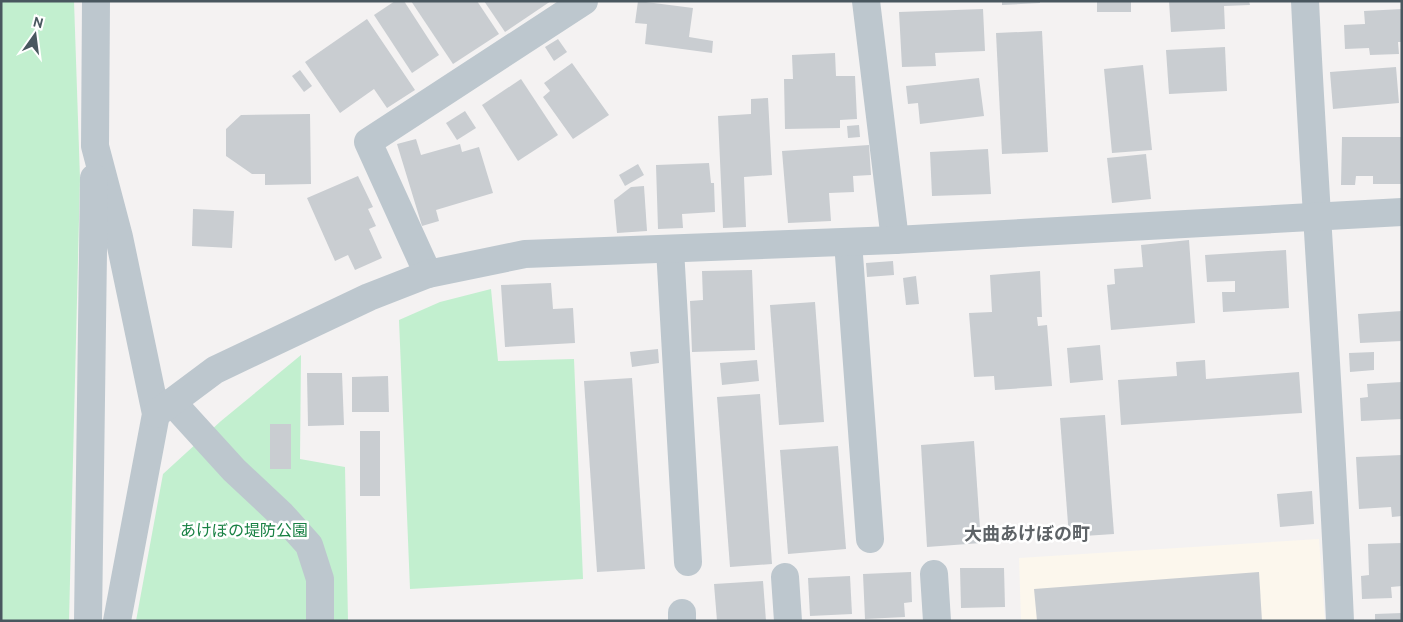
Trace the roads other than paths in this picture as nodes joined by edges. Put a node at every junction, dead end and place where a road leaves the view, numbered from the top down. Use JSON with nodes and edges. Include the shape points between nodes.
{"nodes":[{"id":1,"x":96,"y":1,"type":"edge"},
{"id":2,"x":584,"y":1,"type":"edge"},
{"id":3,"x":866,"y":1,"type":"edge"},
{"id":4,"x":1305,"y":1,"type":"edge"},
{"id":5,"x":95,"y":146,"type":"junction"},
{"id":6,"x":1402,"y":212,"type":"edge"},
{"id":7,"x":1316,"y":218,"type":"junction"},
{"id":8,"x":895,"y":240,"type":"junction"},
{"id":9,"x":848,"y":242,"type":"junction"},
{"id":10,"x":670,"y":249,"type":"junction"},
{"id":11,"x":428,"y":274,"type":"junction"},
{"id":12,"x":164,"y":408,"type":"junction"},
{"id":13,"x":870,"y":539,"type":"dead end"},
{"id":14,"x":688,"y":562,"type":"dead end"},
{"id":15,"x":934,"y":574,"type":"dead end"},
{"id":16,"x":785,"y":577,"type":"dead end"},
{"id":17,"x":88,"y":621,"type":"edge"},
{"id":18,"x":117,"y":621,"type":"edge"},
{"id":19,"x":320,"y":621,"type":"edge"},
{"id":20,"x":788,"y":621,"type":"edge"},
{"id":21,"x":937,"y":621,"type":"edge"},
{"id":22,"x":1340,"y":621,"type":"edge"}],
"edges":[{"from":1,"to":5,"type":"street"},
{"from":2,"to":11,"type":"street","via":[[368,142]]},
{"from":3,"to":8,"type":"street"},
{"from":4,"to":7,"type":"street"},
{"from":5,"to":12,"type":"street"},
{"from":5,"to":17,"type":"street"},
{"from":6,"to":7,"type":"street"},
{"from":7,"to":8,"type":"street"},
{"from":7,"to":22,"type":"street"},
{"from":8,"to":9,"type":"street"},
{"from":9,"to":10,"type":"street"},
{"from":9,"to":13,"type":"street"},
{"from":10,"to":11,"type":"street","via":[[525,254]]},
{"from":10,"to":14,"type":"street"},
{"from":11,"to":12,"type":"street","via":[[369,297],[215,370]]},
{"from":12,"to":18,"type":"street"},
{"from":12,"to":19,"type":"street","via":[[282,515],[309,545],[320,580]]},
{"from":15,"to":21,"type":"street"},
{"from":16,"to":20,"type":"street"}]}
